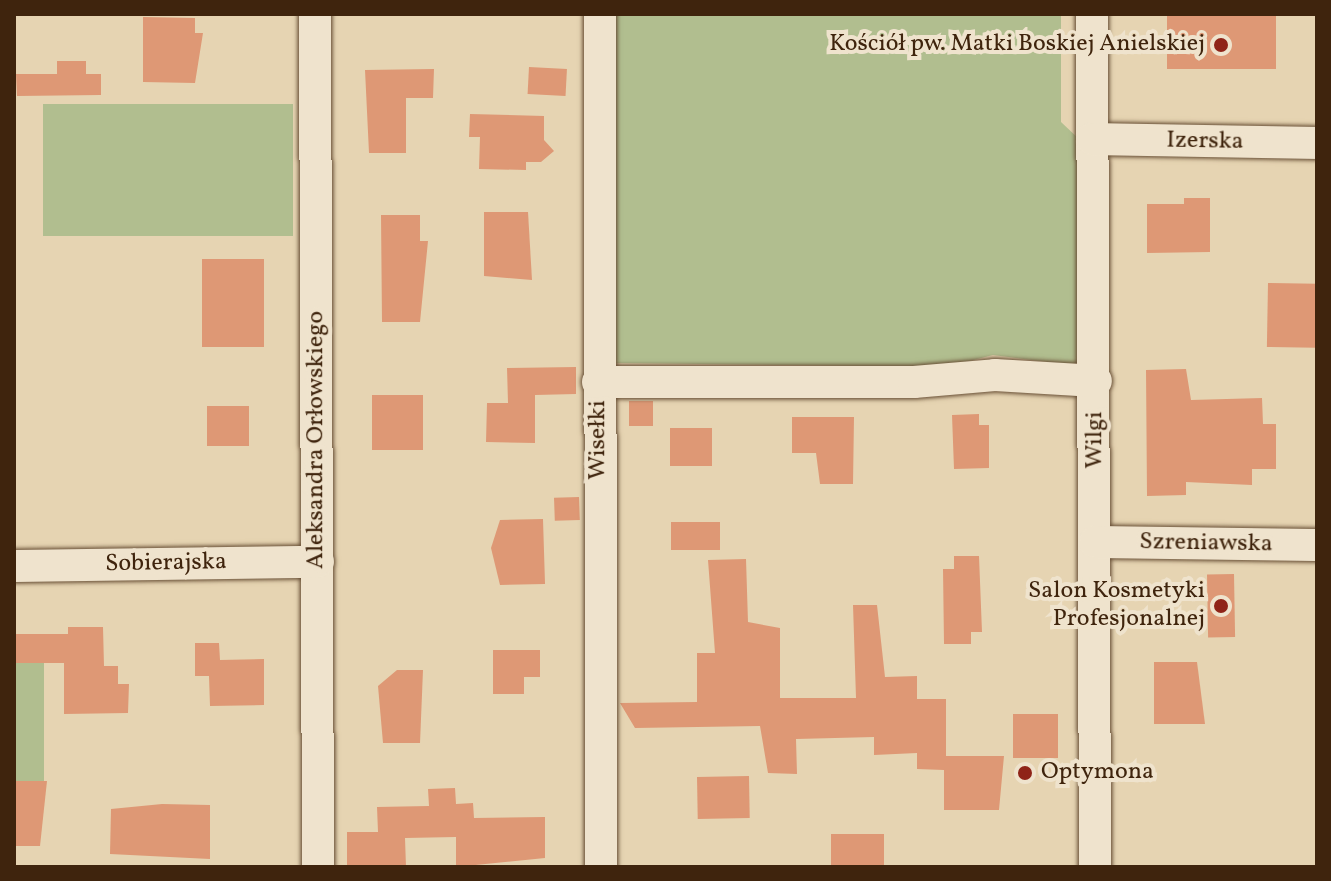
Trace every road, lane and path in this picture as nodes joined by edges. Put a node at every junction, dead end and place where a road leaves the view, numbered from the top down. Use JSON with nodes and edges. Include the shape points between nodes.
{"nodes":[{"id":1,"x":315,"y":14,"type":"edge"},
{"id":2,"x":600,"y":14,"type":"edge"},
{"id":3,"x":1092,"y":14,"type":"edge"},
{"id":4,"x":1092,"y":139,"type":"junction"},
{"id":5,"x":1317,"y":143,"type":"edge"},
{"id":6,"x":1096,"y":381,"type":"junction"},
{"id":7,"x":598,"y":382,"type":"junction"},
{"id":8,"x":1095,"y":542,"type":"junction"},
{"id":9,"x":1317,"y":545,"type":"edge"},
{"id":10,"x":318,"y":562,"type":"junction"},
{"id":11,"x":14,"y":566,"type":"edge"},
{"id":12,"x":318,"y":867,"type":"edge"},
{"id":13,"x":601,"y":867,"type":"edge"},
{"id":14,"x":1095,"y":867,"type":"edge"}],
"edges":[{"from":1,"to":10,"type":"street","name":"Aleksandra Orłowskiego"},
{"from":2,"to":7,"type":"street","name":"Wisełki"},
{"from":3,"to":4,"type":"street","name":"Wilgi"},
{"from":4,"to":5,"type":"street","name":"Izerska"},
{"from":4,"to":6,"type":"street","name":"Wilgi"},
{"from":6,"to":7,"type":"street","via":[[995,375],[914,382]]},
{"from":6,"to":8,"type":"street","name":"Wilgi"},
{"from":7,"to":13,"type":"street","name":"Wisełki"},
{"from":8,"to":9,"type":"street","name":"Szreniawska"},
{"from":8,"to":14,"type":"street","name":"Wilgi"},
{"from":10,"to":11,"type":"street","name":"Sobierajska"},
{"from":10,"to":12,"type":"street","name":"Aleksandra Orłowskiego"}]}
